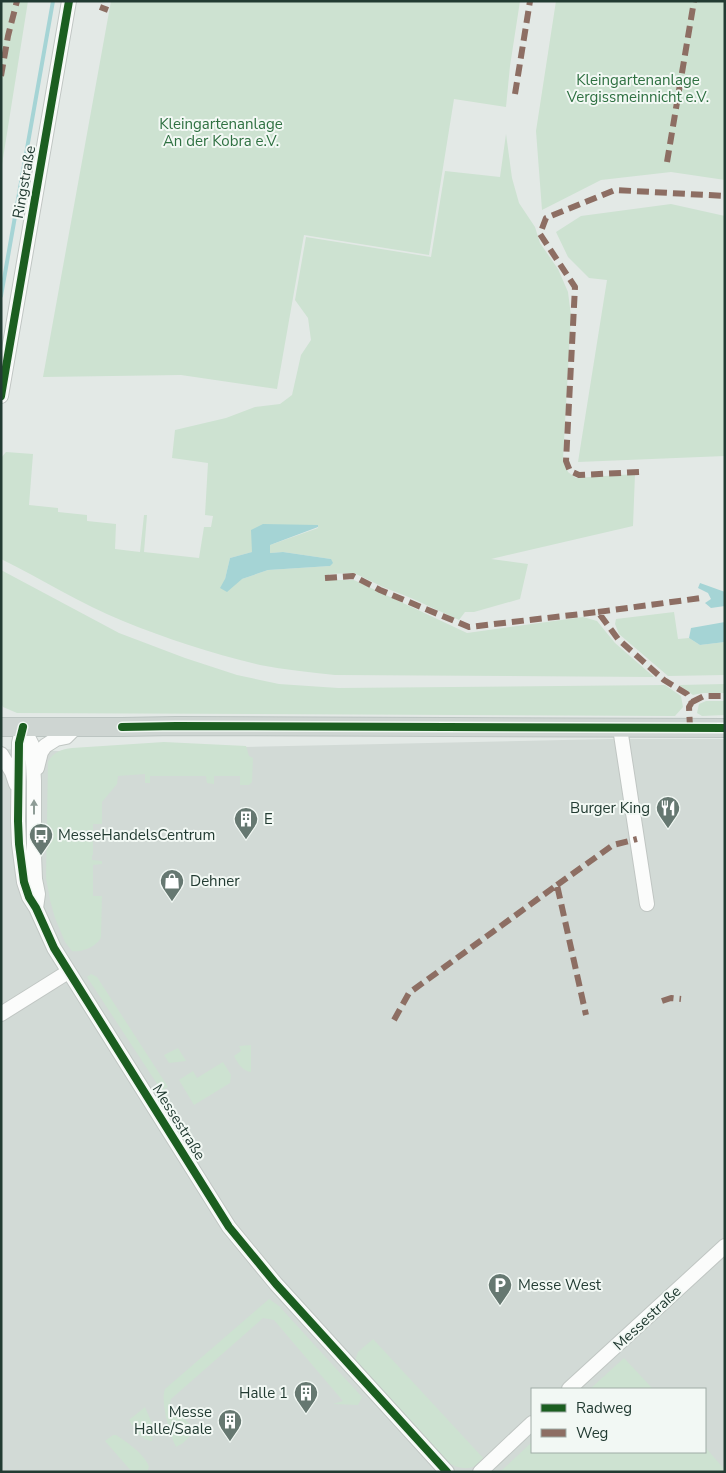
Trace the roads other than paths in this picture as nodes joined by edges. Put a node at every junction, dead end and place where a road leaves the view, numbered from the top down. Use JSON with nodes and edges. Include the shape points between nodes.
{"nodes":[{"id":1,"x":69,"y":1,"type":"edge"},
{"id":2,"x":1,"y":396,"type":"edge"},
{"id":3,"x":1,"y":727,"type":"edge"},
{"id":4,"x":23,"y":727,"type":"junction"},
{"id":5,"x":75,"y":728,"type":"junction"},
{"id":6,"x":620,"y":728,"type":"junction"},
{"id":7,"x":725,"y":728,"type":"edge"},
{"id":8,"x":1,"y":754,"type":"edge"},
{"id":9,"x":34,"y":780,"type":"junction"},
{"id":10,"x":18,"y":790,"type":"junction"},
{"id":11,"x":647,"y":904,"type":"dead end"},
{"id":12,"x":36,"y":908,"type":"junction"},
{"id":13,"x":68,"y":972,"type":"junction"},
{"id":14,"x":1,"y":1014,"type":"edge"},
{"id":15,"x":725,"y":1246,"type":"edge"},
{"id":16,"x":570,"y":1388,"type":"edge"},
{"id":17,"x":531,"y":1424,"type":"edge"},
{"id":18,"x":447,"y":1472,"type":"edge"},
{"id":19,"x":480,"y":1472,"type":"edge"}],
"edges":[{"from":1,"to":2,"type":"street","name":"Ringstraße"},
{"from":3,"to":4,"type":"main road"},
{"from":4,"to":5,"type":"main road"},
{"from":4,"to":9,"type":"street","name":"Messestraße","via":[[32,746]]},
{"from":4,"to":10,"type":"street","name":"Messestraße","via":[[19,743]]},
{"from":5,"to":6,"type":"main road"},
{"from":5,"to":9,"type":"street","name":"Messestraße","via":[[66,738],[56,739],[45,746]]},
{"from":6,"to":7,"type":"main road"},
{"from":6,"to":11,"type":"street"},
{"from":8,"to":10,"type":"street","name":"Messestraße"},
{"from":12,"to":9,"type":"street","name":"Messestraße","one_way":true},
{"from":10,"to":12,"type":"street","name":"Messestraße","via":[[19,844],[24,882],[28,897]]},
{"from":12,"to":13,"type":"street","name":"Messestraße"},
{"from":13,"to":14,"type":"street"},
{"from":13,"to":18,"type":"street","name":"Messestraße","via":[[229,1227],[276,1284]]},
{"from":15,"to":16,"type":"street","name":"Messestraße"},
{"from":17,"to":19,"type":"street"}]}
